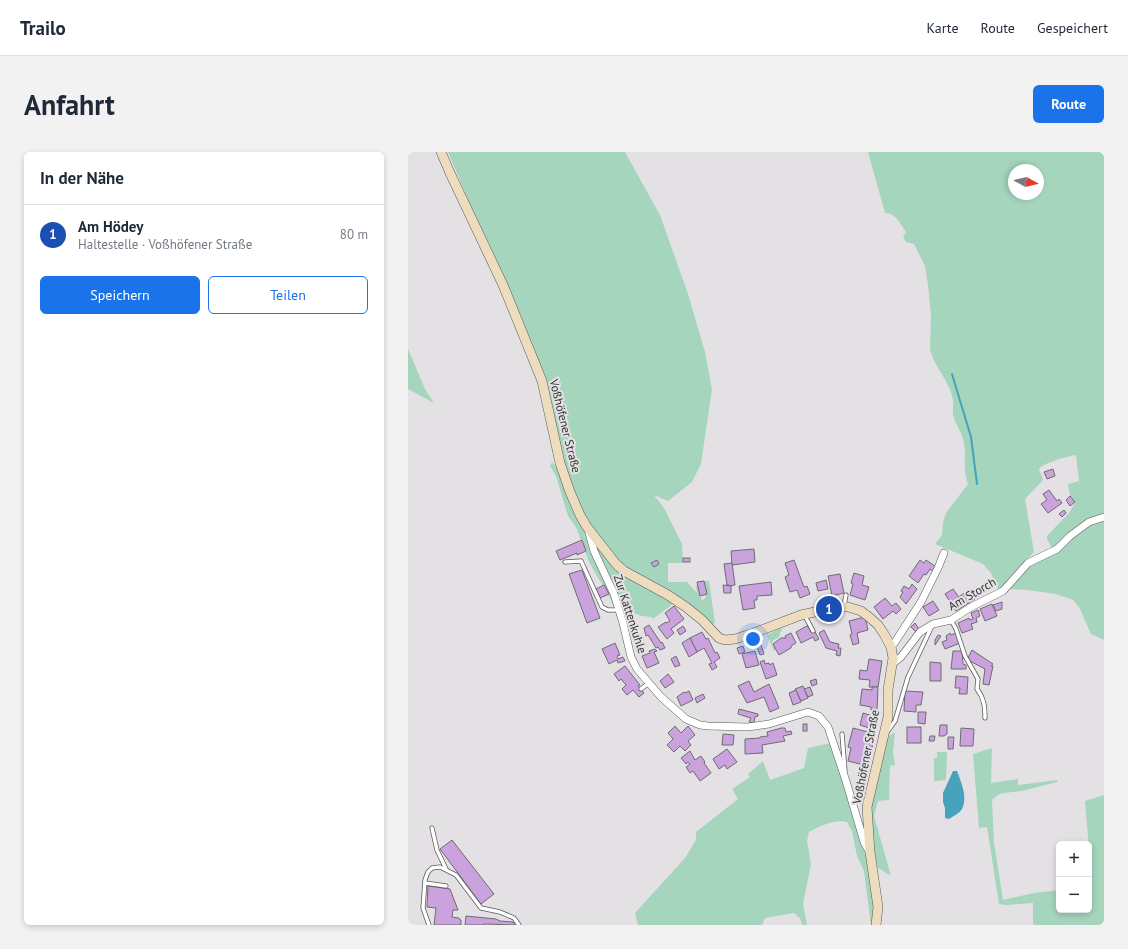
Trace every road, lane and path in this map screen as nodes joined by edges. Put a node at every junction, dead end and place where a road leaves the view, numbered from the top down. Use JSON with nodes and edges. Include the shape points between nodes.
{"nodes":[{"id":1,"x":441,"y":152,"type":"edge"},
{"id":2,"x":1104,"y":517,"type":"edge"},
{"id":3,"x":587,"y":527,"type":"junction"},
{"id":4,"x":944,"y":553,"type":"dead end"},
{"id":5,"x":565,"y":562,"type":"dead end"},
{"id":6,"x":846,"y":595,"type":"dead end"},
{"id":7,"x":843,"y":607,"type":"junction"},
{"id":8,"x":619,"y":610,"type":"junction"},
{"id":9,"x":804,"y":614,"type":"junction"},
{"id":10,"x":951,"y":620,"type":"junction"},
{"id":11,"x":933,"y":624,"type":"junction"},
{"id":12,"x":813,"y":631,"type":"dead end"},
{"id":13,"x":891,"y":647,"type":"junction"},
{"id":14,"x":892,"y":664,"type":"junction"},
{"id":15,"x":649,"y":683,"type":"junction"},
{"id":16,"x":641,"y":689,"type":"dead end"},
{"id":17,"x":986,"y":718,"type":"dead end"},
{"id":18,"x":884,"y":733,"type":"junction"},
{"id":19,"x":842,"y":734,"type":"dead end"},
{"id":20,"x":846,"y":781,"type":"junction"},
{"id":21,"x":432,"y":828,"type":"dead end"},
{"id":22,"x":870,"y":852,"type":"junction"},
{"id":23,"x":446,"y":869,"type":"junction"},
{"id":24,"x":424,"y":883,"type":"junction"},
{"id":25,"x":446,"y":886,"type":"dead end"},
{"id":26,"x":429,"y":925,"type":"edge"},
{"id":27,"x":520,"y":925,"type":"edge"},
{"id":28,"x":876,"y":925,"type":"edge"}],
"edges":[{"from":1,"to":3,"type":"street","name":"Voßhöfener Straße","via":[[503,285],[542,381],[560,463]]},
{"from":2,"to":10,"type":"street","name":"Am Storch","via":[[1089,522],[1057,549],[1028,563],[1003,591]]},
{"from":3,"to":8,"type":"street","name":"Zur Kattenkuhle","via":[[594,551]]},
{"from":3,"to":9,"type":"street","name":"Voßhöfener Straße","via":[[624,572],[686,607],[720,638],[725,640],[748,635]]},
{"from":4,"to":13,"type":"street","via":[[921,602]]},
{"from":5,"to":8,"type":"lane","via":[[581,561],[602,607]]},
{"from":6,"to":7,"type":"lane"},
{"from":7,"to":9,"type":"street","name":"Voßhöfener Straße"},
{"from":7,"to":13,"type":"street","name":"Voßhöfener Straße","via":[[856,609],[870,617]]},
{"from":8,"to":15,"type":"street","name":"Zur Kattenkuhle","via":[[631,657]]},
{"from":9,"to":12,"type":"lane"},
{"from":10,"to":11,"type":"street","name":"Am Storch"},
{"from":10,"to":17,"type":"lane","via":[[965,656],[978,679],[977,689],[982,694]]},
{"from":11,"to":14,"type":"street","name":"Am Storch","via":[[920,632],[901,657]]},
{"from":11,"to":18,"type":"lane","via":[[908,677],[895,721]]},
{"from":13,"to":14,"type":"street","name":"Voßhöfener Straße"},
{"from":14,"to":18,"type":"street","name":"Voßhöfener Straße","via":[[888,690],[888,717]]},
{"from":15,"to":16,"type":"lane"},
{"from":15,"to":20,"type":"street","name":"Zur Kattenkuhle","via":[[679,714],[700,725],[748,727],[769,724],[808,712],[815,714],[824,720],[828,727]]},
{"from":18,"to":22,"type":"street","name":"Voßhöfener Straße","via":[[867,806]]},
{"from":19,"to":20,"type":"lane"},
{"from":20,"to":22,"type":"street","name":"Zur Kattenkuhle","via":[[864,842]]},
{"from":21,"to":23,"type":"lane","via":[[437,850]]},
{"from":22,"to":28,"type":"street","name":"Voßhöfener Straße","via":[[878,907]]},
{"from":23,"to":24,"type":"lane","via":[[432,868]]},
{"from":23,"to":27,"type":"lane","via":[[456,875],[481,908],[514,918]]},
{"from":24,"to":25,"type":"lane"},
{"from":24,"to":26,"type":"lane","via":[[423,908]]}]}
